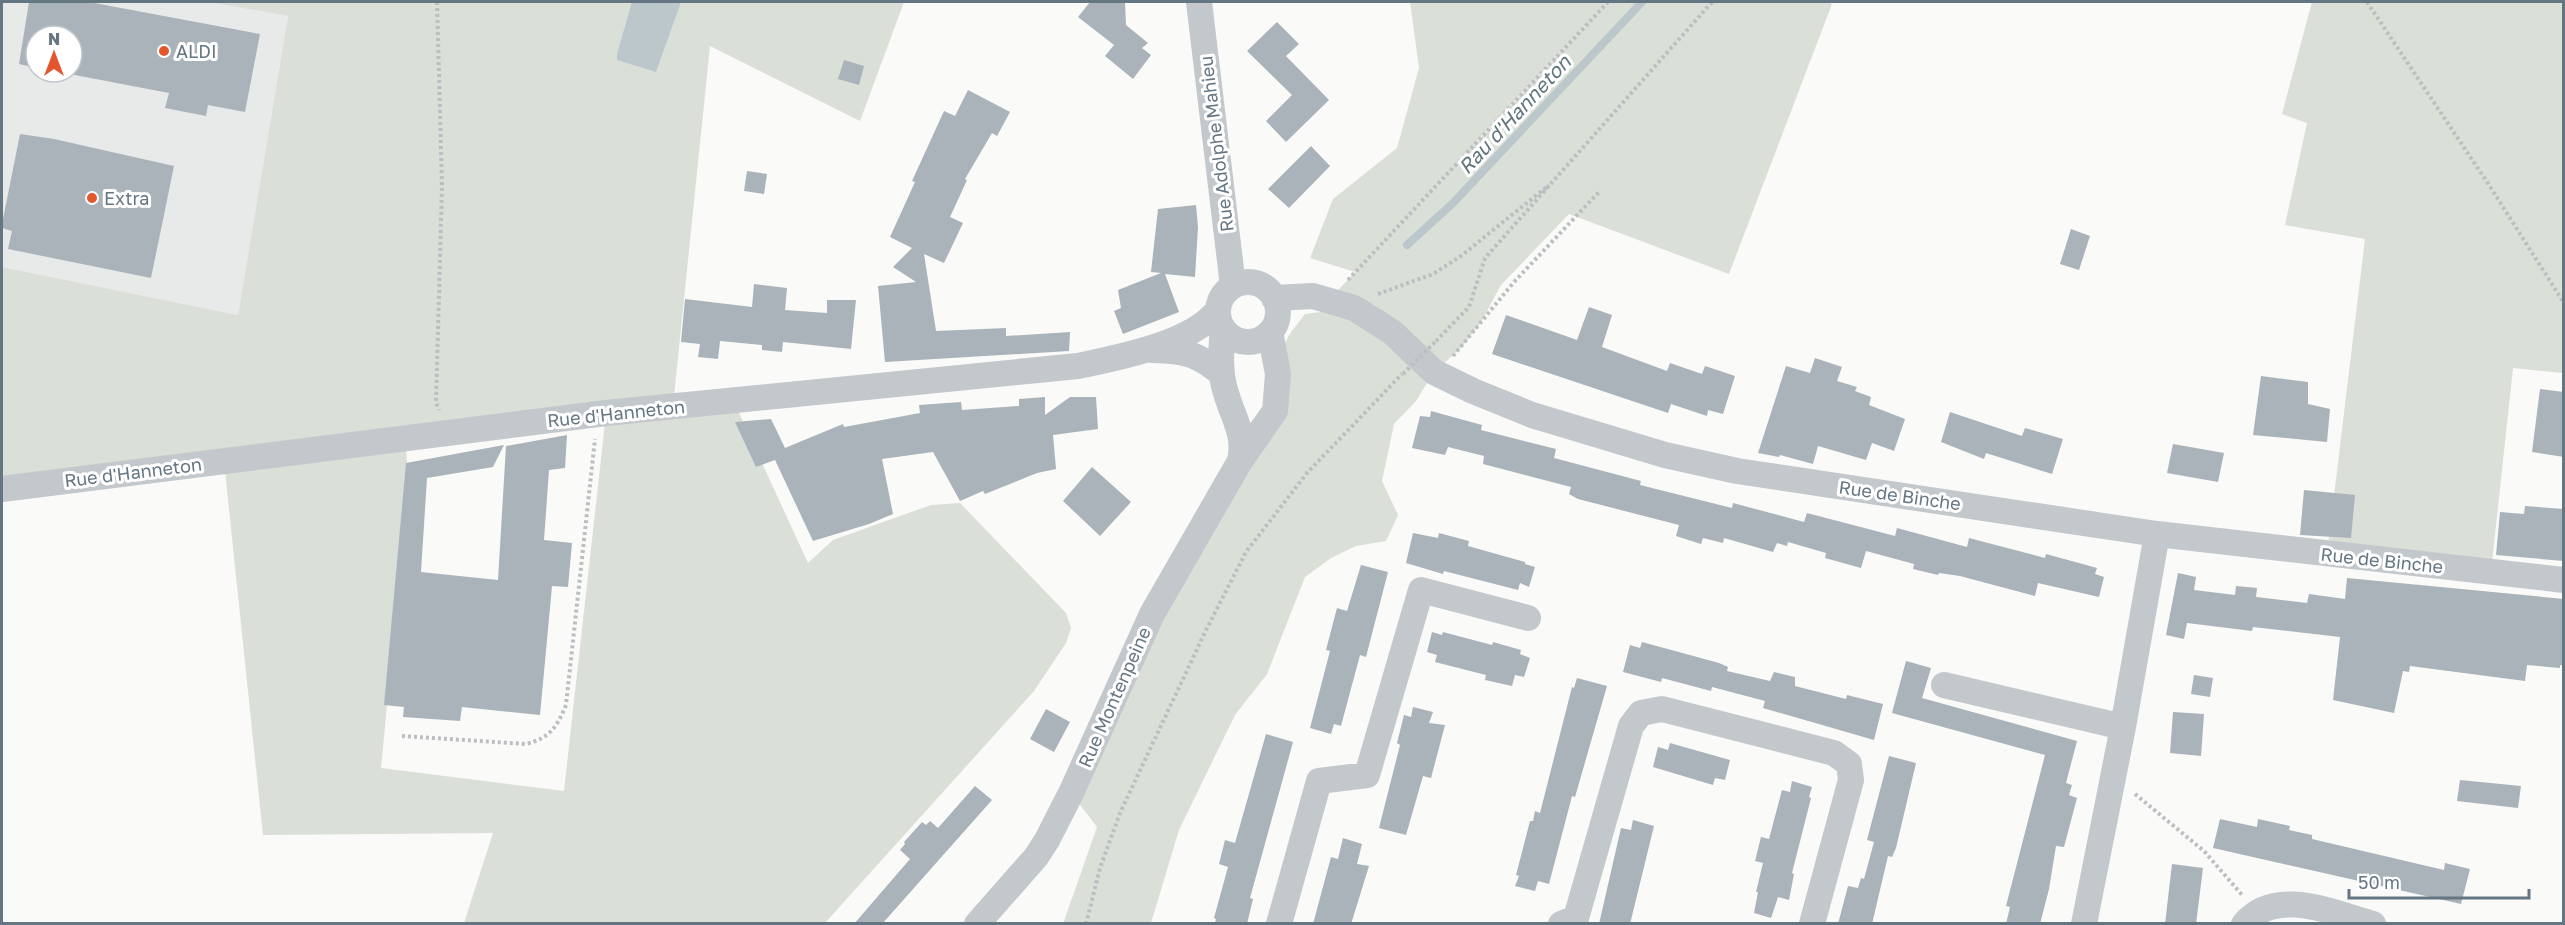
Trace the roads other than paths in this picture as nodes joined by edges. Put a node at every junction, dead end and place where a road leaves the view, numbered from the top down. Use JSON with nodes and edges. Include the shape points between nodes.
{"nodes":[{"id":1,"x":1199,"y":2,"type":"edge"},
{"id":2,"x":1233,"y":286,"type":"junction"},
{"id":3,"x":1274,"y":298,"type":"junction"},
{"id":4,"x":1220,"y":319,"type":"junction"},
{"id":5,"x":1270,"y":332,"type":"junction"},
{"id":6,"x":1150,"y":350,"type":"junction"},
{"id":7,"x":1222,"y":375,"type":"junction"},
{"id":8,"x":1240,"y":461,"type":"junction"},
{"id":9,"x":2,"y":489,"type":"edge"},
{"id":10,"x":2157,"y":534,"type":"junction"},
{"id":11,"x":2564,"y":579,"type":"edge"},
{"id":12,"x":1528,"y":618,"type":"dead end"},
{"id":13,"x":1944,"y":685,"type":"dead end"},
{"id":14,"x":2123,"y":727,"type":"junction"},
{"id":15,"x":2251,"y":918,"type":"edge"},
{"id":16,"x":977,"y":924,"type":"edge"},
{"id":17,"x":1279,"y":924,"type":"edge"},
{"id":18,"x":1561,"y":924,"type":"edge"},
{"id":19,"x":1812,"y":924,"type":"edge"},
{"id":20,"x":2084,"y":924,"type":"edge"},
{"id":21,"x":2373,"y":924,"type":"edge"}],
"edges":[{"from":1,"to":2,"type":"street","name":"Rue Adolphe Mahieu"},
{"from":2,"to":3,"type":"street","via":[[1261,285]]},
{"from":2,"to":4,"type":"street","via":[[1220,300]]},
{"from":3,"to":5,"type":"street","via":[[1278,316]]},
{"from":3,"to":10,"type":"street","name":"Rue de Binche","via":[[1313,296],[1354,308],[1392,332],[1434,372],[1532,415],[1665,455],[1737,471]]},
{"from":4,"to":5,"type":"street","via":[[1227,333],[1242,341],[1262,338]]},
{"from":4,"to":6,"type":"street","name":"Rue d'Hanneton"},
{"from":4,"to":7,"type":"street","name":"Rue Montenpeine"},
{"from":5,"to":8,"type":"street","name":"Rue Montenpeine","via":[[1278,374],[1275,411]]},
{"from":6,"to":7,"type":"street","via":[[1183,351],[1206,361]]},
{"from":6,"to":9,"type":"street","name":"Rue d'Hanneton","via":[[1078,366],[449,432]]},
{"from":7,"to":8,"type":"street","name":"Rue Montenpeine","via":[[1241,430]]},
{"from":8,"to":16,"type":"street","name":"Rue Montenpeine","via":[[1152,614],[1052,831],[1036,857]]},
{"from":10,"to":11,"type":"street","name":"Rue de Binche"},
{"from":10,"to":14,"type":"street"},
{"from":12,"to":17,"type":"street","via":[[1421,590],[1367,775],[1319,782]]},
{"from":13,"to":14,"type":"street"},
{"from":14,"to":20,"type":"street"},
{"from":15,"to":21,"type":"street","via":[[2280,903]]},
{"from":18,"to":19,"type":"street","via":[[1576,918],[1631,726],[1641,713],[1662,709],[1834,753],[1849,764],[1851,780]]}]}
